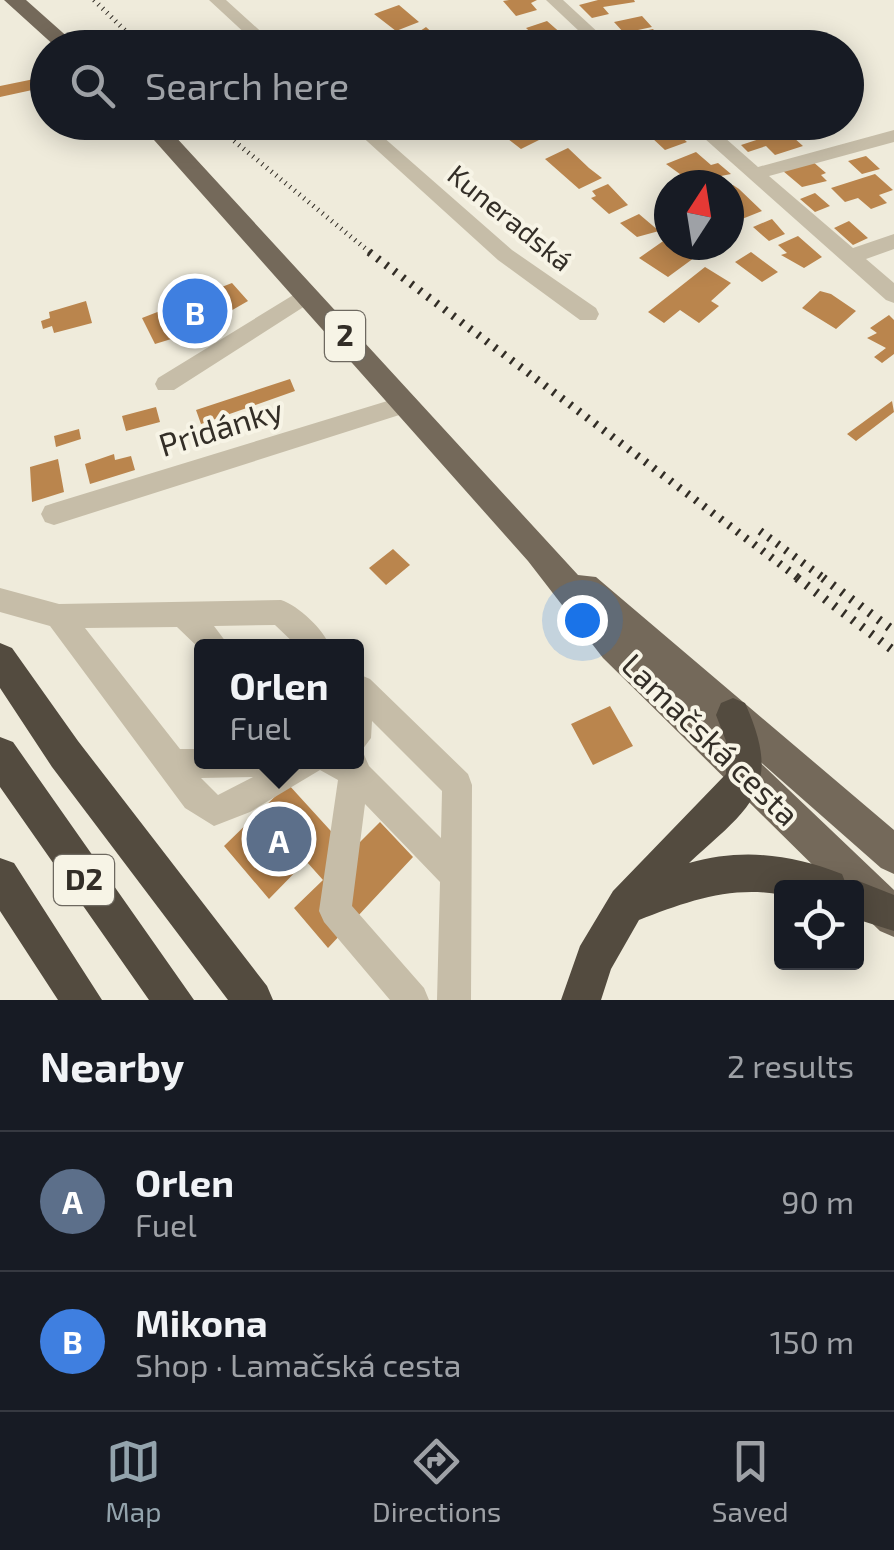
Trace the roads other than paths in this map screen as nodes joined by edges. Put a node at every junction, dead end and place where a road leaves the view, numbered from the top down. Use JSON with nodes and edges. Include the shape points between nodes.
{"nodes":[{"id":1,"x":14,"y":0,"type":"edge"},
{"id":2,"x":217,"y":0,"type":"edge"},
{"id":3,"x":554,"y":0,"type":"edge"},
{"id":4,"x":49,"y":30,"type":"edge"},
{"id":5,"x":251,"y":30,"type":"edge"},
{"id":6,"x":587,"y":30,"type":"edge"},
{"id":7,"x":894,"y":136,"type":"edge"},
{"id":8,"x":166,"y":140,"type":"edge"},
{"id":9,"x":376,"y":140,"type":"edge"},
{"id":10,"x":716,"y":140,"type":"edge"},
{"id":11,"x":755,"y":174,"type":"junction"},
{"id":12,"x":894,"y":241,"type":"edge"},
{"id":13,"x":850,"y":257,"type":"junction"},
{"id":14,"x":308,"y":294,"type":"junction"},
{"id":15,"x":894,"y":295,"type":"edge"},
{"id":16,"x":588,"y":314,"type":"dead end"},
{"id":17,"x":166,"y":384,"type":"dead end"},
{"id":18,"x":407,"y":404,"type":"junction"},
{"id":19,"x":54,"y":514,"type":"dead end"},
{"id":20,"x":539,"y":551,"type":"junction"},
{"id":21,"x":0,"y":600,"type":"edge"},
{"id":22,"x":183,"y":614,"type":"junction"},
{"id":23,"x":58,"y":616,"type":"junction"},
{"id":24,"x":208,"y":639,"type":"edge"},
{"id":25,"x":309,"y":639,"type":"edge"},
{"id":26,"x":0,"y":659,"type":"edge"},
{"id":27,"x":364,"y":694,"type":"edge"},
{"id":28,"x":733,"y":715,"type":"junction"},
{"id":29,"x":0,"y":755,"type":"edge"},
{"id":30,"x":173,"y":764,"type":"junction"},
{"id":31,"x":194,"y":764,"type":"edge"},
{"id":32,"x":293,"y":769,"type":"edge"},
{"id":33,"x":347,"y":769,"type":"edge"},
{"id":34,"x":351,"y":769,"type":"edge"},
{"id":35,"x":745,"y":774,"type":"junction"},
{"id":36,"x":894,"y":855,"type":"edge"},
{"id":37,"x":456,"y":876,"type":"junction"},
{"id":38,"x":0,"y":877,"type":"edge"},
{"id":39,"x":800,"y":880,"type":"edge"},
{"id":40,"x":628,"y":905,"type":"junction"},
{"id":41,"x":880,"y":910,"type":"edge"},
{"id":42,"x":82,"y":1000,"type":"edge"},
{"id":43,"x":174,"y":1000,"type":"edge"},
{"id":44,"x":253,"y":1000,"type":"edge"},
{"id":45,"x":412,"y":1000,"type":"edge"},
{"id":46,"x":454,"y":1000,"type":"edge"},
{"id":47,"x":581,"y":1000,"type":"edge"}],
"edges":[{"from":1,"to":4,"type":"main road"},
{"from":2,"to":5,"type":"street"},
{"from":3,"to":6,"type":"street"},
{"from":7,"to":11,"type":"street"},
{"from":8,"to":14,"type":"main road","name":"Lamačská cesta","number":"2"},
{"from":9,"to":16,"type":"street","name":"Kuneradská","via":[[504,255]]},
{"from":10,"to":11,"type":"street"},
{"from":11,"to":13,"type":"street"},
{"from":12,"to":13,"type":"street"},
{"from":13,"to":15,"type":"street"},
{"from":14,"to":17,"type":"street"},
{"from":14,"to":18,"type":"main road","name":"Lamačská cesta","number":"2"},
{"from":18,"to":19,"type":"street","name":"Pridánky"},
{"from":18,"to":20,"type":"main road","name":"Lamačská cesta","number":"2"},
{"from":20,"to":28,"type":"main road","name":"Lamačská cesta","number":"2"},
{"from":20,"to":35,"type":"main road","name":"Lamačská cesta","number":"2","via":[[615,647]]},
{"from":21,"to":23,"type":"street"},
{"from":22,"to":23,"type":"street"},
{"from":22,"to":24,"type":"street"},
{"from":22,"to":25,"type":"street","via":[[281,612]]},
{"from":23,"to":30,"type":"street"},
{"from":26,"to":44,"type":"highway"},
{"from":27,"to":37,"type":"street","via":[[457,785]]},
{"from":28,"to":35,"type":"highway","via":[[745,742]]},
{"from":28,"to":36,"type":"main road","name":"Lamačská cesta","number":"2"},
{"from":29,"to":43,"type":"highway","number":"D2"},
{"from":30,"to":31,"type":"street"},
{"from":30,"to":32,"type":"street","via":[[214,811],[242,804]]},
{"from":33,"to":45,"type":"street","via":[[335,911]]},
{"from":34,"to":37,"type":"street"},
{"from":35,"to":40,"type":"highway","via":[[717,819],[669,856]]},
{"from":35,"to":41,"type":"main road","name":"Lamačská cesta","number":"2"},
{"from":37,"to":46,"type":"street"},
{"from":38,"to":42,"type":"highway","number":"D2"},
{"from":39,"to":40,"type":"highway","via":[[730,870]]},
{"from":40,"to":47,"type":"highway","via":[[604,938]]}]}
